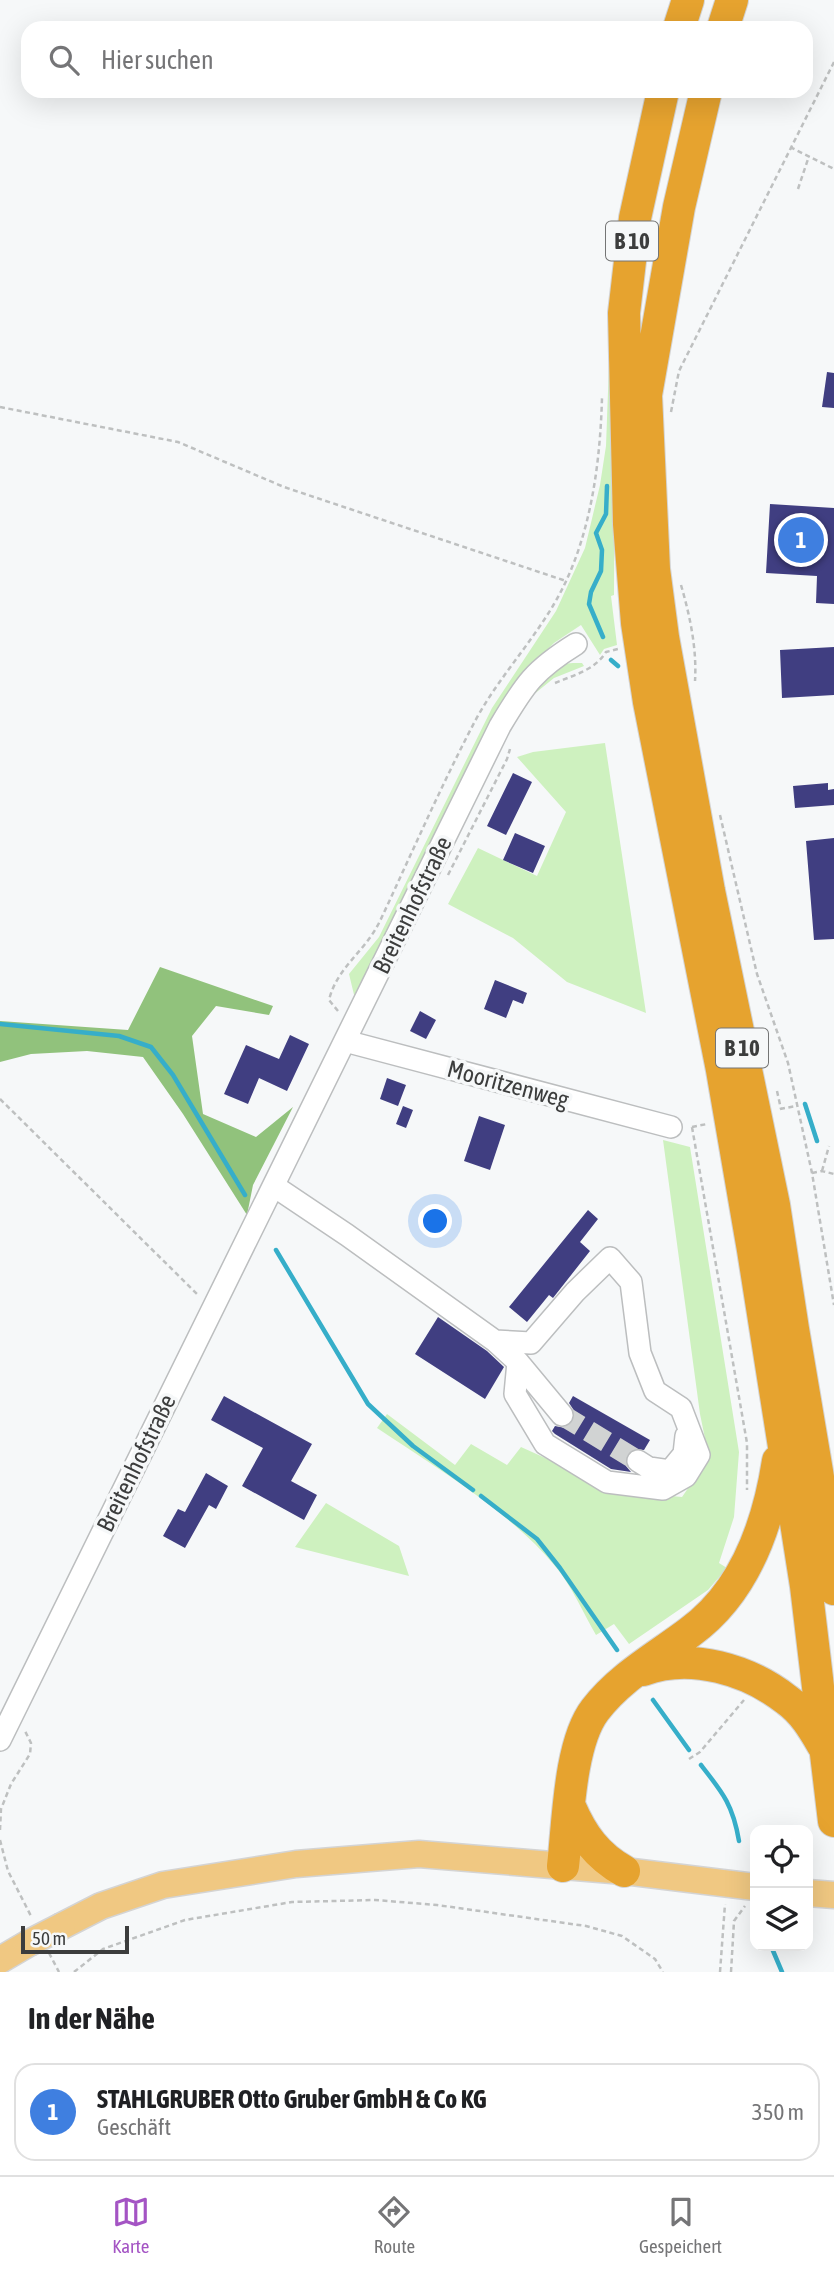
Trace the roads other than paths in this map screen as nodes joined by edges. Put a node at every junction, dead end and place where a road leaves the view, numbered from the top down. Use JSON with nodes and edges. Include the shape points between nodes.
{"nodes":[{"id":1,"x":688,"y":0,"type":"edge"},
{"id":2,"x":712,"y":0,"type":"edge"},
{"id":3,"x":732,"y":0,"type":"edge"},
{"id":4,"x":681,"y":21,"type":"edge"},
{"id":5,"x":705,"y":21,"type":"edge"},
{"id":6,"x":725,"y":21,"type":"edge"},
{"id":7,"x":661,"y":98,"type":"edge"},
{"id":8,"x":682,"y":98,"type":"edge"},
{"id":9,"x":704,"y":98,"type":"edge"},
{"id":10,"x":636,"y":400,"type":"junction"},
{"id":11,"x":576,"y":644,"type":"dead end"},
{"id":12,"x":345,"y":1041,"type":"junction"},
{"id":13,"x":682,"y":1127,"type":"road end"},
{"id":14,"x":274,"y":1186,"type":"junction"},
{"id":15,"x":495,"y":1341,"type":"junction"},
{"id":16,"x":517,"y":1362,"type":"junction"},
{"id":17,"x":562,"y":1415,"type":"tunnel mouth"},
{"id":18,"x":688,"y":1422,"type":"junction"},
{"id":19,"x":783,"y":1432,"type":"junction"},
{"id":20,"x":638,"y":1461,"type":"tunnel mouth"},
{"id":21,"x":830,"y":1524,"type":"edge"},
{"id":22,"x":834,"y":1589,"type":"edge"},
{"id":23,"x":629,"y":1675,"type":"junction"},
{"id":24,"x":0,"y":1740,"type":"edge"},
{"id":25,"x":827,"y":1753,"type":"junction"},
{"id":26,"x":569,"y":1807,"type":"junction"},
{"id":27,"x":834,"y":1821,"type":"edge"},
{"id":28,"x":563,"y":1866,"type":"junction"},
{"id":29,"x":624,"y":1871,"type":"junction"},
{"id":30,"x":813,"y":1893,"type":"edge"},
{"id":31,"x":834,"y":1895,"type":"edge"},
{"id":32,"x":749,"y":1897,"type":"edge"},
{"id":33,"x":0,"y":1960,"type":"edge"}],
"edges":[{"from":1,"to":4,"type":"highway"},
{"from":2,"to":5,"type":"highway"},
{"from":3,"to":6,"type":"highway"},
{"from":7,"to":10,"type":"highway","number":"B 10","via":[[635,218],[624,313]]},
{"from":8,"to":10,"type":"highway","number":"B 10","via":[[651,232]]},
{"from":9,"to":10,"type":"highway"},
{"from":10,"to":19,"type":"highway","number":"B 10","via":[[629,524],[649,702],[722,1070]]},
{"from":10,"to":21,"type":"highway","number":"B 10","via":[[663,637],[709,891],[774,1205]]},
{"from":11,"to":12,"type":"street","name":"Breitenhofstraße","via":[[530,678],[500,726]]},
{"from":12,"to":13,"type":"street","name":"Mooritzenweg"},
{"from":12,"to":14,"type":"street","name":"Breitenhofstraße"},
{"from":14,"to":15,"type":"street"},
{"from":14,"to":24,"type":"street","name":"Breitenhofstraße"},
{"from":15,"to":16,"type":"street"},
{"from":15,"to":18,"type":"street","via":[[531,1343],[610,1258],[631,1282],[640,1353],[654,1391],[681,1408]]},
{"from":16,"to":17,"type":"street"},
{"from":16,"to":18,"type":"street","via":[[515,1394],[545,1444],[607,1482],[663,1489],[686,1476],[699,1455]]},
{"from":18,"to":20,"type":"street","via":[[684,1454],[670,1471]]},
{"from":19,"to":23,"type":"highway","via":[[772,1500],[756,1548],[726,1596],[693,1630]]},
{"from":19,"to":25,"type":"highway","number":"B 10"},
{"from":21,"to":22,"type":"highway","number":"B 10"},
{"from":23,"to":25,"type":"highway","via":[[657,1665],[704,1664],[755,1679],[789,1701],[812,1726]]},
{"from":23,"to":26,"type":"highway","via":[[594,1711],[581,1739]]},
{"from":25,"to":27,"type":"highway","number":"B 10"},
{"from":26,"to":28,"type":"highway"},
{"from":26,"to":29,"type":"highway","via":[[590,1844]]},
{"from":28,"to":29,"type":"main road"},
{"from":28,"to":33,"type":"main road","bridge":true,"via":[[419,1854],[296,1864],[163,1885],[101,1906]]},
{"from":29,"to":32,"type":"main road","via":[[726,1883]]},
{"from":30,"to":31,"type":"main road"}]}
